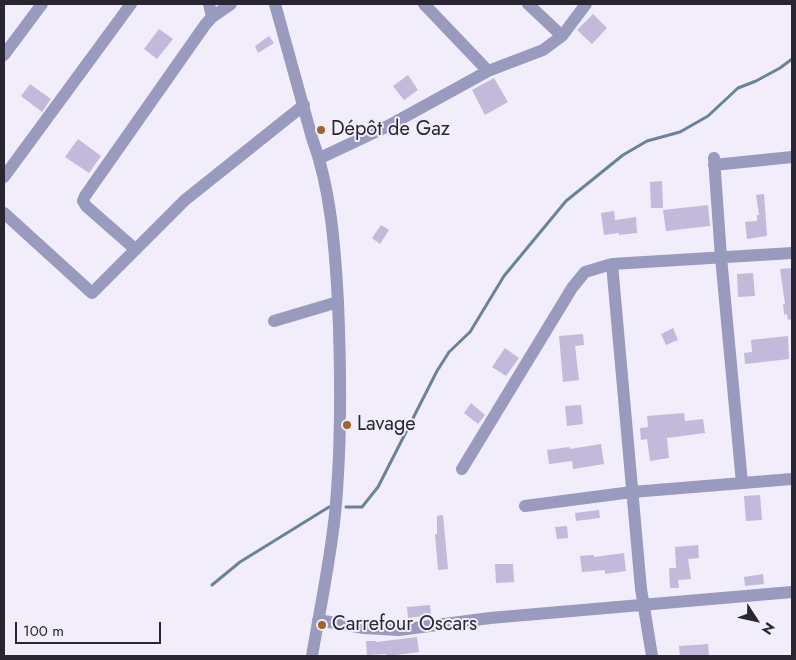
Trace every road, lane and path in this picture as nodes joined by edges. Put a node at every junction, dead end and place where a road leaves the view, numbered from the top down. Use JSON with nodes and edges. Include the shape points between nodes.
{"nodes":[{"id":1,"x":42,"y":4,"type":"edge"},
{"id":2,"x":132,"y":4,"type":"edge"},
{"id":3,"x":209,"y":4,"type":"edge"},
{"id":4,"x":231,"y":4,"type":"edge"},
{"id":5,"x":275,"y":4,"type":"edge"},
{"id":6,"x":424,"y":4,"type":"edge"},
{"id":7,"x":528,"y":4,"type":"edge"},
{"id":8,"x":586,"y":4,"type":"edge"},
{"id":9,"x":212,"y":17,"type":"junction"},
{"id":10,"x":562,"y":36,"type":"junction"},
{"id":11,"x":4,"y":55,"type":"edge"},
{"id":12,"x":488,"y":71,"type":"junction"},
{"id":13,"x":304,"y":105,"type":"junction"},
{"id":14,"x":792,"y":157,"type":"edge"},
{"id":15,"x":320,"y":158,"type":"junction"},
{"id":16,"x":4,"y":177,"type":"edge"},
{"id":17,"x":4,"y":213,"type":"edge"},
{"id":18,"x":135,"y":249,"type":"junction"},
{"id":19,"x":792,"y":253,"type":"edge"},
{"id":20,"x":721,"y":257,"type":"junction"},
{"id":21,"x":612,"y":264,"type":"junction"},
{"id":22,"x":338,"y":302,"type":"junction"},
{"id":23,"x":274,"y":321,"type":"dead end"},
{"id":24,"x":462,"y":469,"type":"dead end"},
{"id":25,"x":792,"y":479,"type":"edge"},
{"id":26,"x":742,"y":484,"type":"junction"},
{"id":27,"x":632,"y":492,"type":"junction"},
{"id":28,"x":525,"y":506,"type":"dead end"},
{"id":29,"x":792,"y":592,"type":"edge"},
{"id":30,"x":643,"y":606,"type":"junction"},
{"id":31,"x":318,"y":620,"type":"junction"},
{"id":32,"x":312,"y":656,"type":"edge"},
{"id":33,"x":652,"y":656,"type":"edge"}],
"edges":[{"from":1,"to":11,"type":"street"},
{"from":2,"to":16,"type":"street"},
{"from":3,"to":9,"type":"street"},
{"from":4,"to":9,"type":"street"},
{"from":5,"to":13,"type":"street"},
{"from":6,"to":12,"type":"street"},
{"from":7,"to":10,"type":"street"},
{"from":8,"to":10,"type":"street"},
{"from":9,"to":18,"type":"street","via":[[83,202]]},
{"from":10,"to":12,"type":"street","via":[[544,50]]},
{"from":12,"to":15,"type":"street","via":[[388,126]]},
{"from":13,"to":15,"type":"street"},
{"from":13,"to":18,"type":"street","via":[[185,200]]},
{"from":14,"to":20,"type":"street","via":[[714,162]]},
{"from":15,"to":22,"type":"street","via":[[333,228]]},
{"from":17,"to":18,"type":"street","via":[[92,293]]},
{"from":19,"to":20,"type":"street"},
{"from":20,"to":21,"type":"street"},
{"from":20,"to":26,"type":"street"},
{"from":21,"to":24,"type":"street","via":[[585,272],[572,288]]},
{"from":21,"to":27,"type":"street"},
{"from":22,"to":23,"type":"street"},
{"from":22,"to":31,"type":"street","via":[[340,445],[334,521]]},
{"from":25,"to":26,"type":"street"},
{"from":26,"to":27,"type":"street"},
{"from":27,"to":28,"type":"street"},
{"from":27,"to":30,"type":"street"},
{"from":29,"to":30,"type":"street"},
{"from":30,"to":31,"type":"street","via":[[490,618],[390,630]]},
{"from":30,"to":33,"type":"street"},
{"from":31,"to":32,"type":"street"}]}
